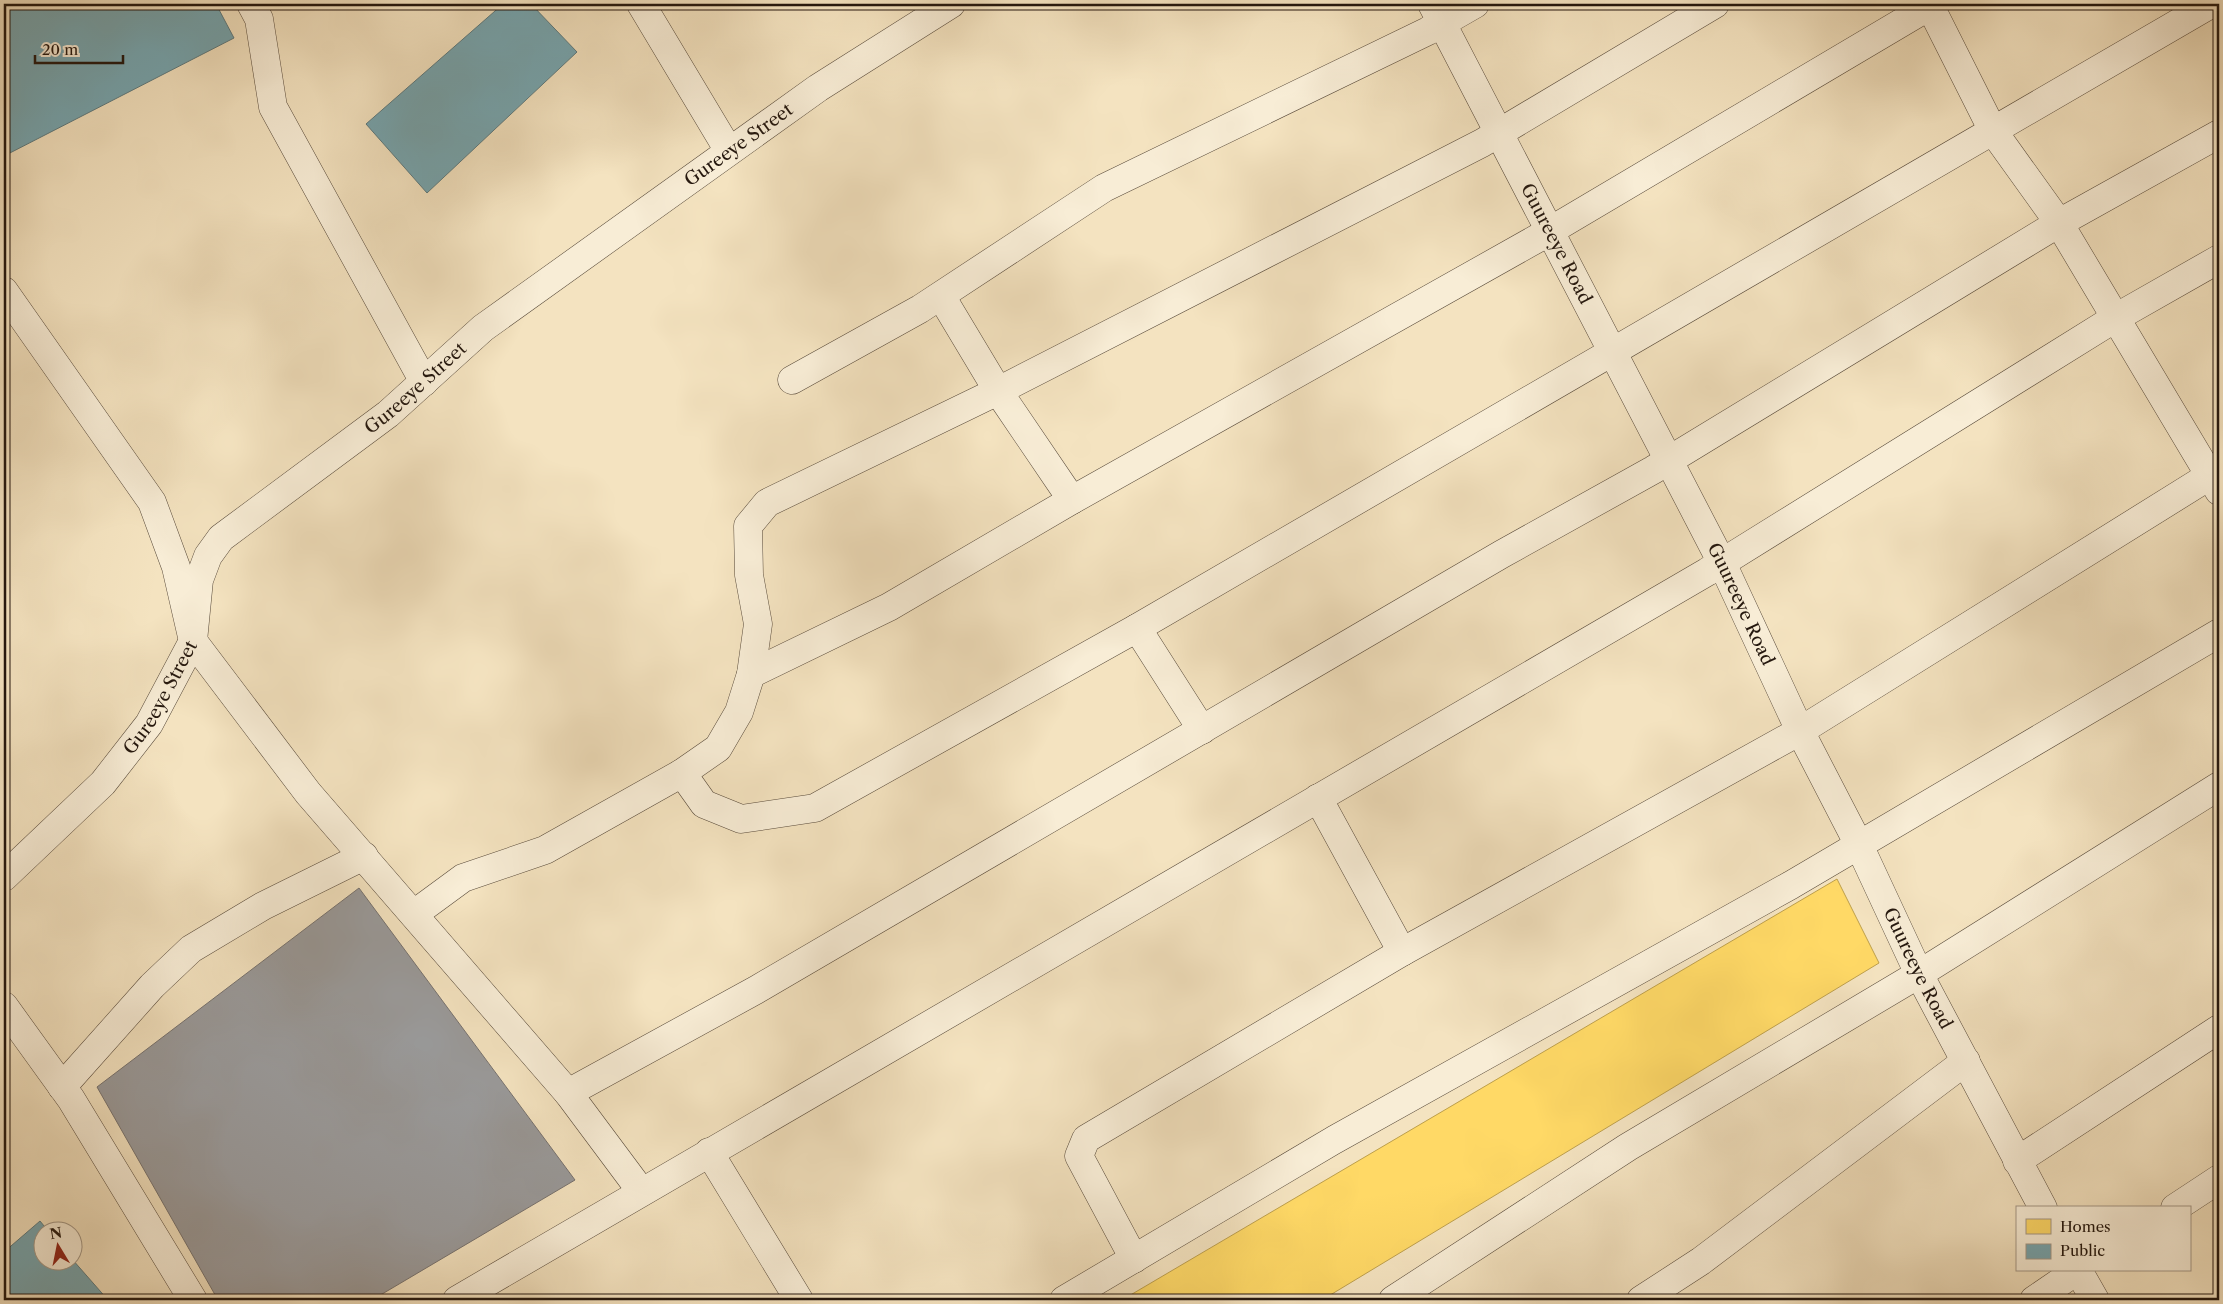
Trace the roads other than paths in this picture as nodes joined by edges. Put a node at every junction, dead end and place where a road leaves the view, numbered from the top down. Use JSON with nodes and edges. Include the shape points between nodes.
{"nodes":[{"id":1,"x":251,"y":4,"type":"edge"},
{"id":2,"x":641,"y":4,"type":"edge"},
{"id":3,"x":951,"y":4,"type":"edge"},
{"id":4,"x":1475,"y":4,"type":"edge"},
{"id":5,"x":1715,"y":4,"type":"edge"},
{"id":6,"x":1931,"y":4,"type":"edge"},
{"id":7,"x":2211,"y":4,"type":"edge"},
{"id":8,"x":1437,"y":13,"type":"edge"},
{"id":9,"x":1993,"y":131,"type":"junction"},
{"id":10,"x":1498,"y":133,"type":"junction"},
{"id":11,"x":2219,"y":134,"type":"edge"},
{"id":12,"x":729,"y":151,"type":"junction"},
{"id":13,"x":2059,"y":223,"type":"junction"},
{"id":14,"x":1549,"y":231,"type":"junction"},
{"id":15,"x":2219,"y":259,"type":"edge"},
{"id":16,"x":4,"y":291,"type":"edge"},
{"id":17,"x":941,"y":296,"type":"junction"},
{"id":18,"x":2116,"y":317,"type":"junction"},
{"id":19,"x":1613,"y":353,"type":"junction"},
{"id":20,"x":792,"y":380,"type":"dead end"},
{"id":21,"x":424,"y":382,"type":"junction"},
{"id":22,"x":998,"y":391,"type":"junction"},
{"id":23,"x":1668,"y":460,"type":"junction"},
{"id":24,"x":2216,"y":479,"type":"edge"},
{"id":25,"x":1072,"y":500,"type":"junction"},
{"id":26,"x":1722,"y":563,"type":"junction"},
{"id":27,"x":1137,"y":628,"type":"junction"},
{"id":28,"x":2219,"y":634,"type":"edge"},
{"id":29,"x":193,"y":641,"type":"junction"},
{"id":30,"x":751,"y":674,"type":"junction"},
{"id":31,"x":1202,"y":730,"type":"junction"},
{"id":32,"x":1800,"y":730,"type":"junction"},
{"id":33,"x":682,"y":773,"type":"junction"},
{"id":34,"x":2219,"y":786,"type":"edge"},
{"id":35,"x":1318,"y":798,"type":"junction"},
{"id":36,"x":1859,"y":845,"type":"junction"},
{"id":37,"x":364,"y":856,"type":"junction"},
{"id":38,"x":4,"y":877,"type":"edge"},
{"id":39,"x":414,"y":914,"type":"junction"},
{"id":40,"x":1402,"y":952,"type":"junction"},
{"id":41,"x":1919,"y":974,"type":"junction"},
{"id":42,"x":4,"y":1006,"type":"edge"},
{"id":43,"x":2219,"y":1029,"type":"edge"},
{"id":44,"x":1966,"y":1061,"type":"junction"},
{"id":45,"x":62,"y":1087,"type":"junction"},
{"id":46,"x":568,"y":1093,"type":"junction"},
{"id":47,"x":709,"y":1152,"type":"junction"},
{"id":48,"x":2017,"y":1161,"type":"junction"},
{"id":49,"x":2219,"y":1180,"type":"edge"},
{"id":50,"x":641,"y":1191,"type":"junction"},
{"id":51,"x":2042,"y":1206,"type":"edge"},
{"id":52,"x":2178,"y":1206,"type":"edge"},
{"id":53,"x":1134,"y":1259,"type":"junction"},
{"id":54,"x":2075,"y":1272,"type":"edge"},
{"id":55,"x":2079,"y":1272,"type":"edge"},
{"id":56,"x":193,"y":1300,"type":"edge"},
{"id":57,"x":457,"y":1300,"type":"edge"},
{"id":58,"x":799,"y":1300,"type":"edge"},
{"id":59,"x":1064,"y":1300,"type":"edge"},
{"id":60,"x":1393,"y":1300,"type":"edge"},
{"id":61,"x":1640,"y":1300,"type":"edge"},
{"id":62,"x":2034,"y":1300,"type":"edge"},
{"id":63,"x":2095,"y":1300,"type":"edge"}],
"edges":[{"from":1,"to":21,"type":"street","via":[[259,19],[273,107]]},
{"from":2,"to":12,"type":"street"},
{"from":3,"to":12,"type":"street","name":"Gureeye Street","via":[[818,88]]},
{"from":4,"to":8,"type":"street"},
{"from":5,"to":10,"type":"street"},
{"from":6,"to":9,"type":"street"},
{"from":6,"to":14,"type":"street"},
{"from":7,"to":9,"type":"street"},
{"from":8,"to":10,"type":"street","name":"Guureeye Road"},
{"from":8,"to":17,"type":"street","via":[[1104,188]]},
{"from":9,"to":13,"type":"street"},
{"from":9,"to":19,"type":"street"},
{"from":10,"to":14,"type":"street","name":"Guureeye Road"},
{"from":10,"to":22,"type":"street"},
{"from":11,"to":13,"type":"street"},
{"from":12,"to":21,"type":"street","name":"Gureeye Street","via":[[483,328]]},
{"from":13,"to":18,"type":"street"},
{"from":13,"to":23,"type":"street"},
{"from":14,"to":19,"type":"street","name":"Guureeye Road"},
{"from":14,"to":25,"type":"street"},
{"from":15,"to":18,"type":"street"},
{"from":16,"to":29,"type":"street","via":[[152,502],[176,567]]},
{"from":17,"to":20,"type":"street"},
{"from":17,"to":22,"type":"street"},
{"from":18,"to":24,"type":"street"},
{"from":18,"to":26,"type":"street"},
{"from":19,"to":23,"type":"street","name":"Guureeye Road"},
{"from":19,"to":27,"type":"street"},
{"from":21,"to":29,"type":"street","name":"Gureeye Street","via":[[388,414],[221,538],[208,556],[199,580]]},
{"from":22,"to":25,"type":"street"},
{"from":22,"to":30,"type":"street","via":[[766,503],[748,526],[749,575],[758,624]]},
{"from":23,"to":26,"type":"street","name":"Guureeye Road"},
{"from":23,"to":31,"type":"street"},
{"from":24,"to":32,"type":"street"},
{"from":25,"to":30,"type":"street","via":[[889,607]]},
{"from":26,"to":32,"type":"street","name":"Guureeye Road"},
{"from":26,"to":35,"type":"street"},
{"from":27,"to":31,"type":"street"},
{"from":27,"to":33,"type":"street","via":[[815,808],[741,819],[704,804]]},
{"from":28,"to":36,"type":"street"},
{"from":29,"to":37,"type":"street","via":[[308,793]]},
{"from":29,"to":38,"type":"street","name":"Gureeye Street","via":[[149,724],[103,783]]},
{"from":30,"to":33,"type":"street","via":[[739,712],[718,748]]},
{"from":31,"to":46,"type":"street","via":[[756,990]]},
{"from":32,"to":36,"type":"street","name":"Guureeye Road"},
{"from":32,"to":40,"type":"street"},
{"from":33,"to":39,"type":"street","via":[[545,850],[463,878]]},
{"from":34,"to":41,"type":"street"},
{"from":35,"to":40,"type":"street"},
{"from":35,"to":47,"type":"street"},
{"from":36,"to":41,"type":"street","name":"Guureeye Road"},
{"from":36,"to":53,"type":"street","via":[[1334,1140]]},
{"from":37,"to":39,"type":"street"},
{"from":37,"to":45,"type":"street","via":[[262,906],[191,949],[152,986]]},
{"from":39,"to":46,"type":"street"},
{"from":40,"to":53,"type":"street","via":[[1086,1138],[1079,1156]]},
{"from":41,"to":44,"type":"street","name":"Guureeye Road"},
{"from":41,"to":60,"type":"street","via":[[1628,1147]]},
{"from":42,"to":45,"type":"street"},
{"from":43,"to":48,"type":"street"},
{"from":44,"to":48,"type":"street","name":"Guureeye Road"},
{"from":44,"to":61,"type":"street","via":[[1700,1260]]},
{"from":45,"to":56,"type":"street"},
{"from":46,"to":50,"type":"street"},
{"from":47,"to":50,"type":"street"},
{"from":47,"to":58,"type":"street"},
{"from":48,"to":51,"type":"street","name":"Guureeye Road"},
{"from":49,"to":52,"type":"street"},
{"from":50,"to":57,"type":"street"},
{"from":53,"to":59,"type":"street"},
{"from":54,"to":62,"type":"street"},
{"from":55,"to":63,"type":"street"}]}
